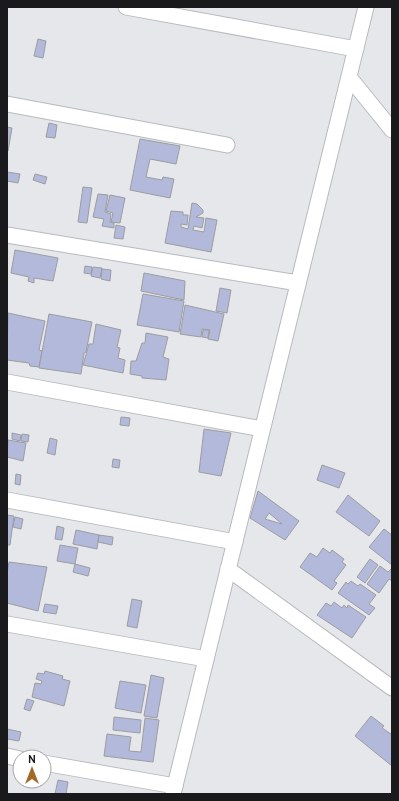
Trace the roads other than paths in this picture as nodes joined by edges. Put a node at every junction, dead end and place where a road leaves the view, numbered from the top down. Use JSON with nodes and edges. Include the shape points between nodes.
{"nodes":[{"id":1,"x":126,"y":7,"type":"edge"},
{"id":2,"x":366,"y":7,"type":"edge"},
{"id":3,"x":356,"y":49,"type":"junction"},
{"id":4,"x":349,"y":77,"type":"junction"},
{"id":5,"x":7,"y":104,"type":"edge"},
{"id":6,"x":392,"y":130,"type":"edge"},
{"id":7,"x":227,"y":145,"type":"dead end"},
{"id":8,"x":7,"y":235,"type":"edge"},
{"id":9,"x":298,"y":283,"type":"junction"},
{"id":10,"x":7,"y":382,"type":"edge"},
{"id":11,"x":262,"y":429,"type":"junction"},
{"id":12,"x":7,"y":500,"type":"edge"},
{"id":13,"x":235,"y":542,"type":"junction"},
{"id":14,"x":228,"y":569,"type":"junction"},
{"id":15,"x":7,"y":624,"type":"edge"},
{"id":16,"x":206,"y":659,"type":"junction"},
{"id":17,"x":392,"y":688,"type":"edge"},
{"id":18,"x":52,"y":765,"type":"edge"},
{"id":19,"x":174,"y":790,"type":"edge"}],
"edges":[{"from":1,"to":3,"type":"street"},
{"from":2,"to":3,"type":"street"},
{"from":3,"to":4,"type":"street"},
{"from":4,"to":6,"type":"street"},
{"from":4,"to":9,"type":"street"},
{"from":5,"to":7,"type":"street"},
{"from":8,"to":9,"type":"street"},
{"from":9,"to":11,"type":"street"},
{"from":10,"to":11,"type":"street"},
{"from":11,"to":13,"type":"street"},
{"from":12,"to":13,"type":"street"},
{"from":13,"to":14,"type":"street"},
{"from":14,"to":16,"type":"street"},
{"from":14,"to":17,"type":"street"},
{"from":15,"to":16,"type":"street"},
{"from":16,"to":19,"type":"street"},
{"from":18,"to":19,"type":"street"}]}
